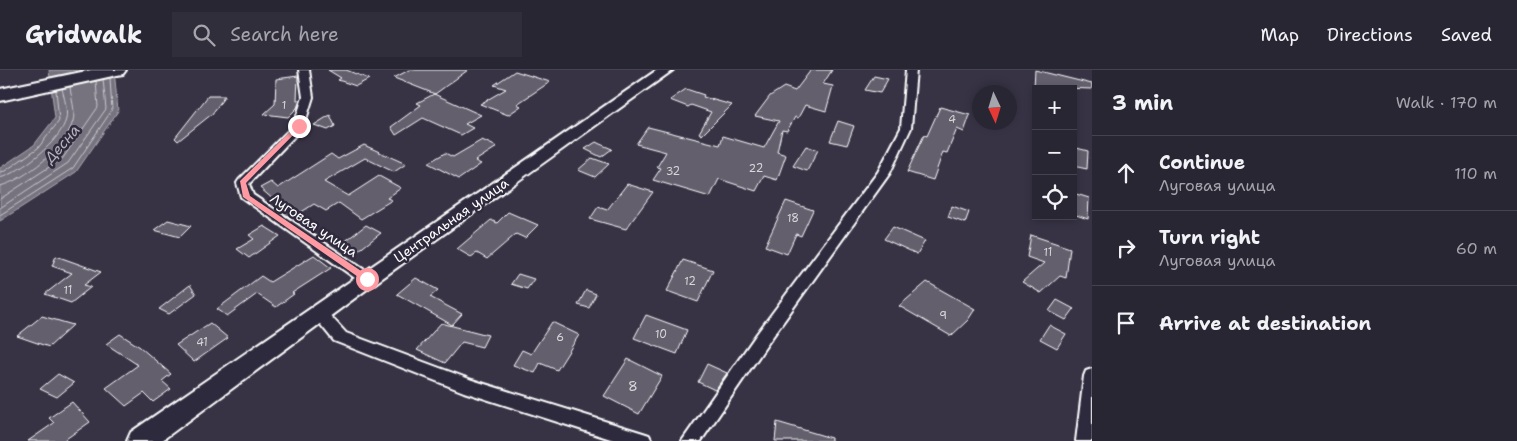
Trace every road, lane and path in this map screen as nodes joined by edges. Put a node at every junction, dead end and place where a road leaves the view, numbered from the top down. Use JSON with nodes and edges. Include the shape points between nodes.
{"nodes":[{"id":1,"x":45,"y":70,"type":"edge"},
{"id":2,"x":116,"y":70,"type":"edge"},
{"id":3,"x":304,"y":70,"type":"edge"},
{"id":4,"x":666,"y":70,"type":"edge"},
{"id":5,"x":911,"y":70,"type":"edge"},
{"id":6,"x":7,"y":86,"type":"edge"},
{"id":7,"x":367,"y":279,"type":"junction"},
{"id":8,"x":320,"y":314,"type":"junction"},
{"id":9,"x":1092,"y":376,"type":"edge"},
{"id":10,"x":140,"y":441,"type":"edge"},
{"id":11,"x":643,"y":441,"type":"edge"},
{"id":12,"x":691,"y":441,"type":"edge"},
{"id":13,"x":1086,"y":441,"type":"edge"}],
"edges":[{"from":1,"to":6,"type":"highway"},
{"from":2,"to":6,"type":"highway"},
{"from":3,"to":7,"type":"street","name":"Луговая улица","via":[[308,97],[299,126],[243,183],[247,197]]},
{"from":4,"to":7,"type":"street","name":"Центральная улица"},
{"from":5,"to":12,"type":"street","via":[[906,128],[884,172]]},
{"from":7,"to":8,"type":"street","name":"Центральная улица"},
{"from":8,"to":10,"type":"street","name":"Центральная улица"},
{"from":8,"to":11,"type":"street","via":[[340,337],[470,388]]},
{"from":9,"to":13,"type":"street"}]}
